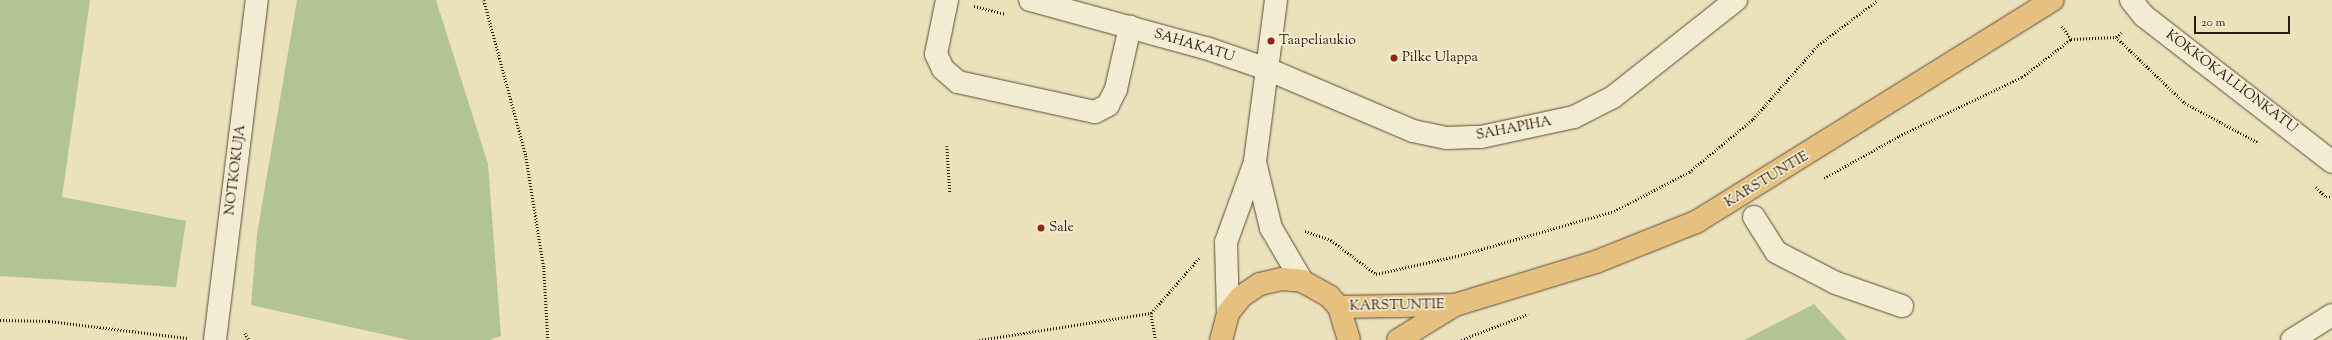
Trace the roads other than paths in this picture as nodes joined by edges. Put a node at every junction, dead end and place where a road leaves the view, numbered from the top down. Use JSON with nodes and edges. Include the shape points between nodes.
{"nodes":[{"id":1,"x":257,"y":0,"type":"edge"},
{"id":2,"x":946,"y":0,"type":"edge"},
{"id":3,"x":1030,"y":0,"type":"edge"},
{"id":4,"x":1276,"y":0,"type":"edge"},
{"id":5,"x":1736,"y":0,"type":"edge"},
{"id":6,"x":2053,"y":0,"type":"edge"},
{"id":7,"x":2131,"y":0,"type":"edge"},
{"id":8,"x":1130,"y":27,"type":"junction"},
{"id":9,"x":1268,"y":69,"type":"junction"},
{"id":10,"x":1255,"y":162,"type":"junction"},
{"id":11,"x":2332,"y":162,"type":"edge"},
{"id":12,"x":1754,"y":217,"type":"dead end"},
{"id":13,"x":1302,"y":281,"type":"junction"},
{"id":14,"x":1454,"y":305,"type":"junction"},
{"id":15,"x":1902,"y":306,"type":"dead end"},
{"id":16,"x":1339,"y":307,"type":"junction"},
{"id":17,"x":1228,"y":313,"type":"junction"},
{"id":18,"x":2332,"y":315,"type":"edge"},
{"id":19,"x":215,"y":340,"type":"edge"},
{"id":20,"x":1219,"y":340,"type":"edge"},
{"id":21,"x":1349,"y":340,"type":"edge"},
{"id":22,"x":1398,"y":340,"type":"edge"},
{"id":23,"x":2292,"y":340,"type":"edge"}],
"edges":[{"from":1,"to":19,"type":"street","name":"NOTKOKUJA"},
{"from":2,"to":8,"type":"street","via":[[936,54],[943,69],[958,82],[1095,112],[1108,105],[1116,90]]},
{"from":3,"to":8,"type":"street","name":"SAHAKATU"},
{"from":4,"to":9,"type":"street"},
{"from":5,"to":9,"type":"street","name":"SAHAPIHA","via":[[1613,97],[1574,117],[1481,138],[1446,138],[1413,131]]},
{"from":6,"to":14,"type":"main road","name":"KARSTUNTIE","via":[[1696,222],[1596,262]]},
{"from":7,"to":11,"type":"street","name":"KOKKOKALLIONKATU","via":[[2144,16]]},
{"from":8,"to":9,"type":"street","name":"SAHAKATU"},
{"from":9,"to":10,"type":"street"},
{"from":10,"to":13,"type":"street","via":[[1271,228]]},
{"from":10,"to":17,"type":"street","via":[[1226,242]]},
{"from":12,"to":15,"type":"street","via":[[1776,252],[1836,283]]},
{"from":13,"to":16,"type":"main road","via":[[1317,287]]},
{"from":13,"to":17,"type":"main road","via":[[1281,279],[1260,284],[1242,296]]},
{"from":14,"to":16,"type":"main road","name":"KARSTUNTIE"},
{"from":14,"to":22,"type":"main road","name":"KARSTUNTIE"},
{"from":16,"to":21,"type":"main road"},
{"from":17,"to":20,"type":"main road"},
{"from":18,"to":23,"type":"street"}]}
